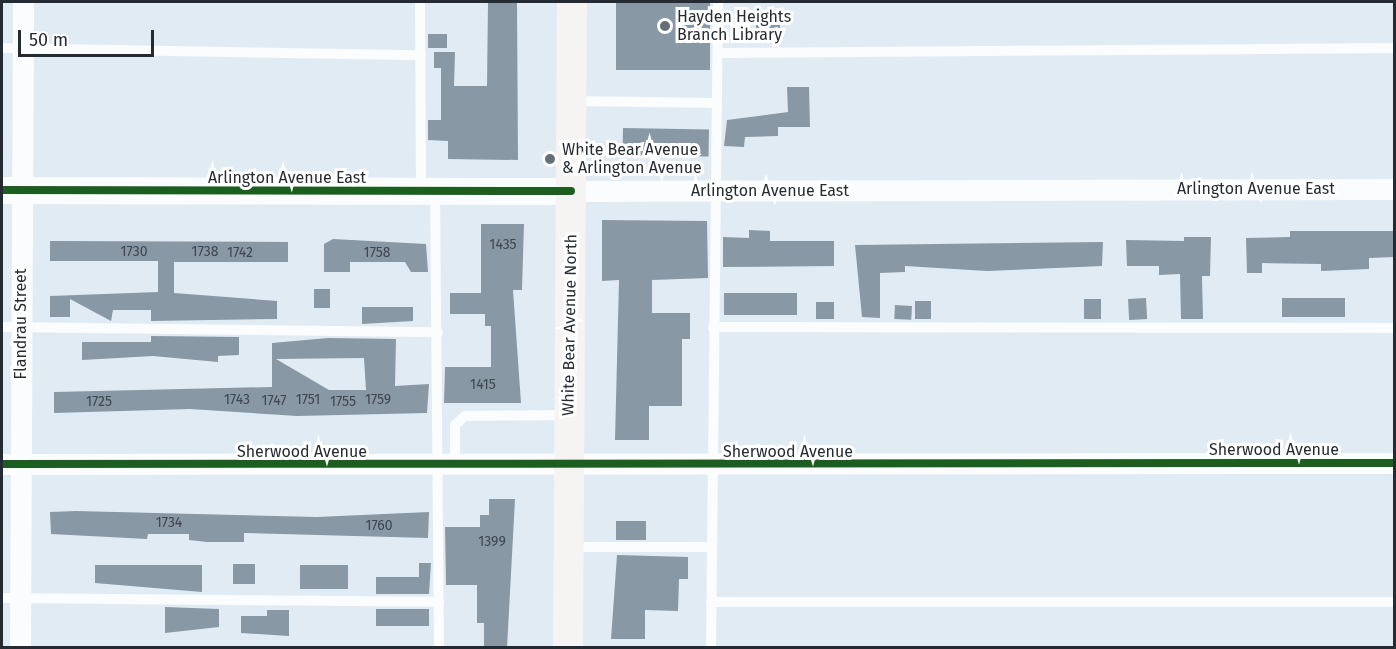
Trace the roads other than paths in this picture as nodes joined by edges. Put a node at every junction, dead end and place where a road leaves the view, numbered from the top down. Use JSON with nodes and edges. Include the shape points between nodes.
{"nodes":[{"id":1,"x":23,"y":2,"type":"edge"},
{"id":2,"x":420,"y":2,"type":"edge"},
{"id":3,"x":572,"y":2,"type":"edge"},
{"id":4,"x":718,"y":2,"type":"edge"},
{"id":5,"x":12,"y":48,"type":"edge"},
{"id":6,"x":1395,"y":48,"type":"edge"},
{"id":7,"x":719,"y":53,"type":"junction"},
{"id":8,"x":421,"y":55,"type":"junction"},
{"id":9,"x":572,"y":100,"type":"junction"},
{"id":10,"x":715,"y":103,"type":"junction"},
{"id":11,"x":1395,"y":189,"type":"edge"},
{"id":12,"x":12,"y":190,"type":"edge"},
{"id":13,"x":571,"y":191,"type":"junction"},
{"id":14,"x":428,"y":192,"type":"junction"},
{"id":15,"x":717,"y":192,"type":"junction"},
{"id":16,"x":713,"y":327,"type":"junction"},
{"id":17,"x":11,"y":328,"type":"edge"},
{"id":18,"x":1395,"y":328,"type":"edge"},
{"id":19,"x":438,"y":332,"type":"junction"},
{"id":20,"x":569,"y":416,"type":"junction"},
{"id":21,"x":1395,"y":463,"type":"edge"},
{"id":22,"x":11,"y":464,"type":"edge"},
{"id":23,"x":447,"y":465,"type":"junction"},
{"id":24,"x":568,"y":466,"type":"junction"},
{"id":25,"x":712,"y":466,"type":"junction"},
{"id":26,"x":568,"y":547,"type":"junction"},
{"id":27,"x":712,"y":547,"type":"junction"},
{"id":28,"x":11,"y":598,"type":"edge"},
{"id":29,"x":711,"y":602,"type":"junction"},
{"id":30,"x":1395,"y":602,"type":"edge"},
{"id":31,"x":440,"y":603,"type":"junction"},
{"id":32,"x":20,"y":648,"type":"edge"},
{"id":33,"x":439,"y":648,"type":"edge"},
{"id":34,"x":568,"y":648,"type":"edge"},
{"id":35,"x":711,"y":648,"type":"edge"}],
"edges":[{"from":1,"to":5,"type":"street","name":"Flandrau Street"},
{"from":2,"to":8,"type":"lane"},
{"from":3,"to":9,"type":"main road","name":"White Bear Avenue North"},
{"from":4,"to":7,"type":"lane"},
{"from":5,"to":8,"type":"lane"},
{"from":5,"to":12,"type":"street","name":"Flandrau Street"},
{"from":6,"to":7,"type":"lane"},
{"from":7,"to":10,"type":"lane"},
{"from":8,"to":14,"type":"lane"},
{"from":9,"to":10,"type":"lane"},
{"from":9,"to":13,"type":"main road","name":"White Bear Avenue North"},
{"from":10,"to":15,"type":"lane"},
{"from":11,"to":15,"type":"street","name":"Arlington Avenue East"},
{"from":12,"to":14,"type":"street","name":"Arlington Avenue East"},
{"from":12,"to":17,"type":"street","name":"Flandrau Street"},
{"from":13,"to":14,"type":"street","name":"Arlington Avenue East"},
{"from":13,"to":15,"type":"street","name":"Arlington Avenue East"},
{"from":13,"to":20,"type":"main road","name":"White Bear Avenue North"},
{"from":14,"to":19,"type":"lane"},
{"from":15,"to":16,"type":"lane"},
{"from":16,"to":18,"type":"lane"},
{"from":16,"to":25,"type":"lane"},
{"from":17,"to":19,"type":"lane"},
{"from":17,"to":22,"type":"street","name":"Flandrau Street"},
{"from":19,"to":23,"type":"lane"},
{"from":20,"to":23,"type":"lane","via":[[465,416],[455,425]]},
{"from":20,"to":24,"type":"main road","name":"White Bear Avenue North"},
{"from":21,"to":25,"type":"street","name":"Sherwood Avenue"},
{"from":22,"to":23,"type":"street","name":"Sherwood Avenue"},
{"from":22,"to":28,"type":"street","name":"Flandrau Street"},
{"from":23,"to":24,"type":"street","name":"Sherwood Avenue"},
{"from":23,"to":31,"type":"lane"},
{"from":24,"to":25,"type":"street","name":"Sherwood Avenue"},
{"from":24,"to":26,"type":"main road","name":"White Bear Avenue North"},
{"from":25,"to":27,"type":"lane"},
{"from":26,"to":27,"type":"lane"},
{"from":26,"to":34,"type":"main road","name":"White Bear Avenue North"},
{"from":27,"to":29,"type":"lane"},
{"from":28,"to":31,"type":"lane"},
{"from":28,"to":32,"type":"street","name":"Flandrau Street"},
{"from":29,"to":30,"type":"lane"},
{"from":29,"to":35,"type":"lane"},
{"from":31,"to":33,"type":"lane"}]}
